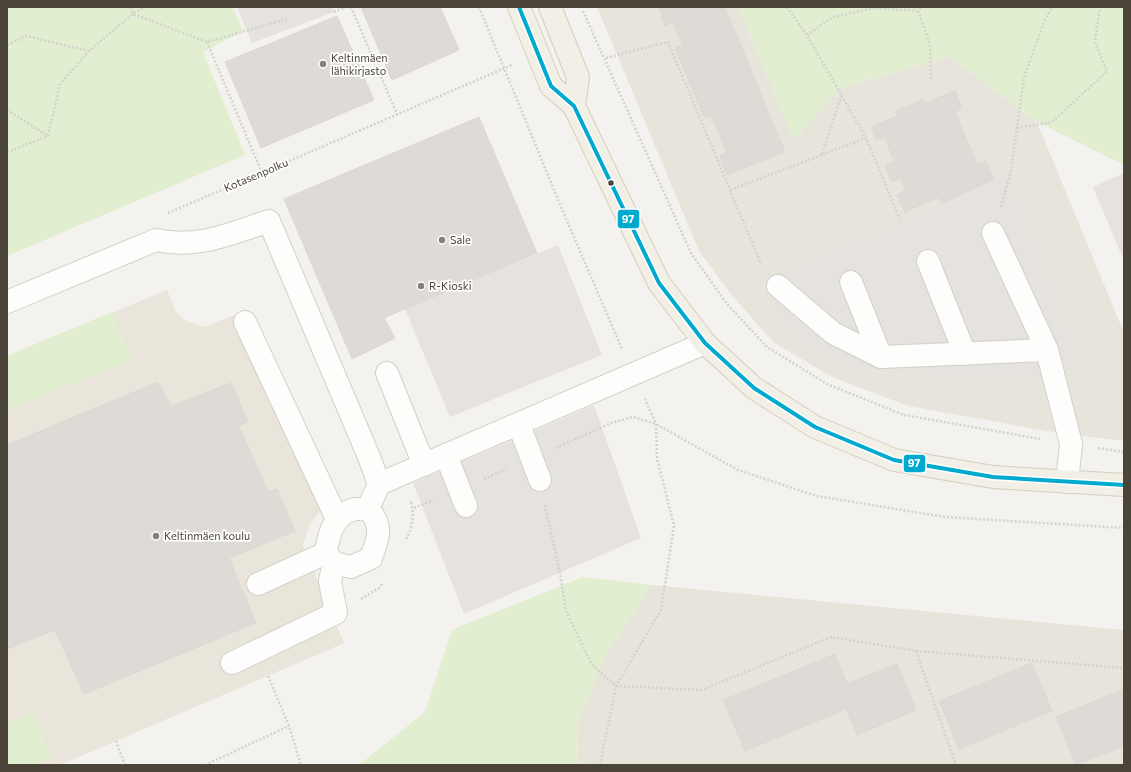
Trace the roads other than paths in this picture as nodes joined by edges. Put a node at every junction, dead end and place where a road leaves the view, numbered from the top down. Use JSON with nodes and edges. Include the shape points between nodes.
{"nodes":[{"id":1,"x":519,"y":7,"type":"edge"},
{"id":2,"x":550,"y":7,"type":"edge"},
{"id":3,"x":574,"y":106,"type":"junction"},
{"id":4,"x":993,"y":233,"type":"road end"},
{"id":5,"x":928,"y":261,"type":"dead end"},
{"id":6,"x":851,"y":282,"type":"dead end"},
{"id":7,"x":778,"y":286,"type":"road end"},
{"id":8,"x":7,"y":302,"type":"edge"},
{"id":9,"x":244,"y":322,"type":"dead end"},
{"id":10,"x":704,"y":343,"type":"junction"},
{"id":11,"x":1047,"y":350,"type":"junction"},
{"id":12,"x":965,"y":354,"type":"junction"},
{"id":13,"x":881,"y":357,"type":"junction"},
{"id":14,"x":388,"y":373,"type":"dead end"},
{"id":15,"x":519,"y":425,"type":"junction"},
{"id":16,"x":446,"y":455,"type":"junction"},
{"id":17,"x":424,"y":465,"type":"junction"},
{"id":18,"x":540,"y":480,"type":"road end"},
{"id":19,"x":1067,"y":482,"type":"junction"},
{"id":20,"x":379,"y":484,"type":"junction"},
{"id":21,"x":1124,"y":485,"type":"edge"},
{"id":22,"x":466,"y":506,"type":"dead end"},
{"id":23,"x":368,"y":509,"type":"junction"},
{"id":24,"x":337,"y":519,"type":"junction"},
{"id":25,"x":330,"y":558,"type":"junction"},
{"id":26,"x":258,"y":584,"type":"dead end"},
{"id":27,"x":232,"y":663,"type":"dead end"}],
"edges":[{"from":1,"to":3,"type":"main road","via":[[551,86]]},
{"from":2,"to":3,"type":"main road","via":[[578,77]]},
{"from":3,"to":10,"type":"main road","via":[[659,284]]},
{"from":4,"to":11,"type":"lane"},
{"from":5,"to":12,"type":"lane"},
{"from":6,"to":13,"type":"lane"},
{"from":7,"to":13,"type":"lane","via":[[833,333]]},
{"from":8,"to":20,"type":"lane","via":[[156,240],[172,244],[204,242],[269,221]]},
{"from":9,"to":24,"type":"lane"},
{"from":10,"to":15,"type":"lane"},
{"from":10,"to":19,"type":"main road","via":[[754,388],[815,426],[894,460],[993,477]]},
{"from":11,"to":12,"type":"lane"},
{"from":11,"to":19,"type":"lane","via":[[1071,444]]},
{"from":12,"to":13,"type":"lane"},
{"from":14,"to":17,"type":"lane"},
{"from":15,"to":16,"type":"lane"},
{"from":15,"to":18,"type":"lane"},
{"from":16,"to":17,"type":"lane"},
{"from":16,"to":22,"type":"lane"},
{"from":17,"to":20,"type":"lane"},
{"from":19,"to":21,"type":"main road"},
{"from":20,"to":23,"type":"lane"},
{"from":23,"to":24,"type":"lane","via":[[352,510]]},
{"from":23,"to":25,"type":"lane","via":[[376,518],[379,536],[371,558],[351,567]]},
{"from":24,"to":25,"type":"lane","via":[[328,535]]},
{"from":25,"to":26,"type":"lane"},
{"from":25,"to":27,"type":"lane","via":[[330,581],[336,613]]}]}
